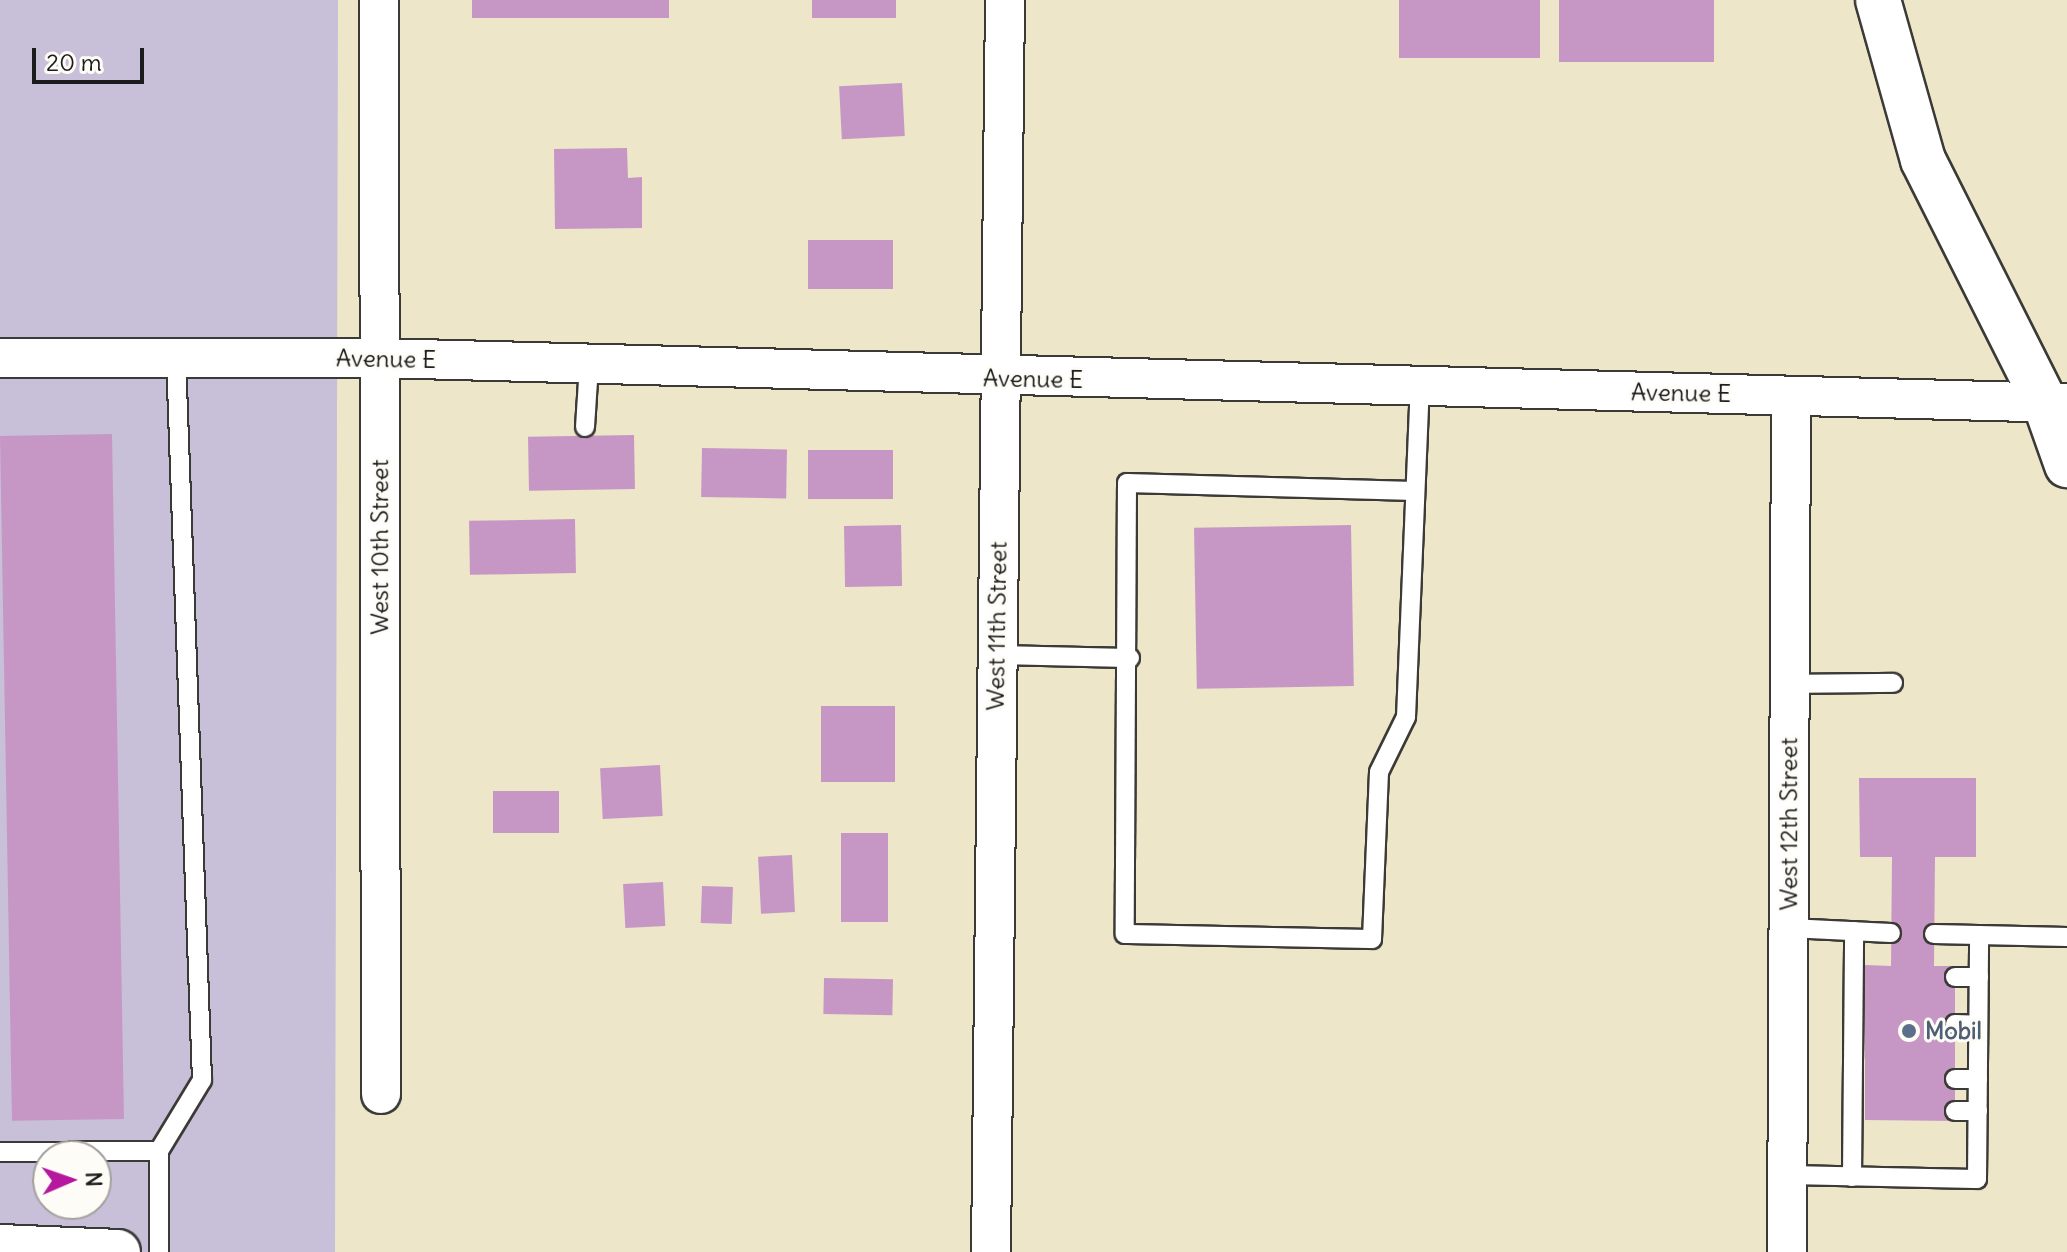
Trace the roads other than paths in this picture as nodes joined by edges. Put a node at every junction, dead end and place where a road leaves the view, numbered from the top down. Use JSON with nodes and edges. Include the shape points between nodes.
{"nodes":[{"id":1,"x":379,"y":0,"type":"edge"},
{"id":2,"x":1005,"y":0,"type":"edge"},
{"id":3,"x":1878,"y":0,"type":"edge"},
{"id":4,"x":176,"y":357,"type":"junction"},
{"id":5,"x":0,"y":358,"type":"edge"},
{"id":6,"x":380,"y":358,"type":"junction"},
{"id":7,"x":589,"y":365,"type":"junction"},
{"id":8,"x":1000,"y":379,"type":"junction"},
{"id":9,"x":1420,"y":388,"type":"junction"},
{"id":10,"x":1791,"y":396,"type":"junction"},
{"id":11,"x":2060,"y":413,"type":"edge"},
{"id":12,"x":585,"y":427,"type":"dead end"},
{"id":13,"x":2067,"y":465,"type":"edge"},
{"id":14,"x":1414,"y":491,"type":"junction"},
{"id":15,"x":997,"y":655,"type":"junction"},
{"id":16,"x":1130,"y":658,"type":"junction"},
{"id":17,"x":1893,"y":683,"type":"dead end"},
{"id":18,"x":1790,"y":684,"type":"junction"},
{"id":19,"x":1789,"y":928,"type":"junction"},
{"id":20,"x":1854,"y":931,"type":"junction"},
{"id":21,"x":1891,"y":933,"type":"dead end"},
{"id":22,"x":1934,"y":934,"type":"dead end"},
{"id":23,"x":1979,"y":935,"type":"junction"},
{"id":24,"x":2067,"y":937,"type":"edge"},
{"id":25,"x":1955,"y":977,"type":"dead end"},
{"id":26,"x":1979,"y":977,"type":"junction"},
{"id":27,"x":1955,"y":1024,"type":"dead end"},
{"id":28,"x":1978,"y":1025,"type":"junction"},
{"id":29,"x":1955,"y":1079,"type":"dead end"},
{"id":30,"x":1978,"y":1079,"type":"junction"},
{"id":31,"x":381,"y":1094,"type":"dead end"},
{"id":32,"x":1955,"y":1111,"type":"dead end"},
{"id":33,"x":1978,"y":1111,"type":"junction"},
{"id":34,"x":159,"y":1151,"type":"junction"},
{"id":35,"x":0,"y":1152,"type":"edge"},
{"id":36,"x":1787,"y":1175,"type":"junction"},
{"id":37,"x":1852,"y":1177,"type":"junction"},
{"id":38,"x":0,"y":1247,"type":"edge"},
{"id":39,"x":118,"y":1252,"type":"edge"},
{"id":40,"x":159,"y":1252,"type":"edge"},
{"id":41,"x":991,"y":1252,"type":"edge"},
{"id":42,"x":1787,"y":1252,"type":"edge"}],
"edges":[{"from":1,"to":6,"type":"street","name":"West 10th Street"},
{"from":2,"to":8,"type":"street","name":"West 11th Street"},
{"from":3,"to":11,"type":"street","via":[[1923,160]]},
{"from":4,"to":5,"type":"street","name":"Avenue E"},
{"from":4,"to":6,"type":"street","name":"Avenue E"},
{"from":4,"to":34,"type":"lane","via":[[202,1080]]},
{"from":6,"to":7,"type":"street","name":"Avenue E"},
{"from":6,"to":31,"type":"street","name":"West 10th Street"},
{"from":7,"to":8,"type":"street","name":"Avenue E"},
{"from":7,"to":12,"type":"lane"},
{"from":8,"to":9,"type":"street","name":"Avenue E"},
{"from":8,"to":15,"type":"street","name":"West 11th Street"},
{"from":9,"to":10,"type":"street","name":"Avenue E"},
{"from":9,"to":14,"type":"lane"},
{"from":10,"to":11,"type":"street","name":"Avenue E"},
{"from":10,"to":18,"type":"street","name":"West 12th Street"},
{"from":11,"to":13,"type":"street"},
{"from":14,"to":16,"type":"lane","via":[[1127,483]]},
{"from":14,"to":16,"type":"lane","via":[[1406,717],[1379,772],[1372,939],[1125,934]]},
{"from":15,"to":16,"type":"lane"},
{"from":15,"to":41,"type":"street","name":"West 11th Street"},
{"from":17,"to":18,"type":"lane"},
{"from":18,"to":19,"type":"street","name":"West 12th Street"},
{"from":19,"to":20,"type":"lane"},
{"from":19,"to":36,"type":"street","name":"West 12th Street"},
{"from":20,"to":21,"type":"lane"},
{"from":20,"to":37,"type":"lane","via":[[1859,1110]]},
{"from":22,"to":23,"type":"lane"},
{"from":23,"to":24,"type":"lane"},
{"from":23,"to":26,"type":"lane"},
{"from":25,"to":26,"type":"lane"},
{"from":26,"to":28,"type":"lane"},
{"from":27,"to":28,"type":"lane"},
{"from":28,"to":30,"type":"lane"},
{"from":29,"to":30,"type":"lane"},
{"from":30,"to":33,"type":"lane"},
{"from":32,"to":33,"type":"lane"},
{"from":33,"to":37,"type":"lane","via":[[1977,1179]]},
{"from":34,"to":35,"type":"lane"},
{"from":34,"to":40,"type":"lane"},
{"from":36,"to":37,"type":"lane"},
{"from":36,"to":42,"type":"street","name":"West 12th Street"},
{"from":38,"to":39,"type":"street"}]}
